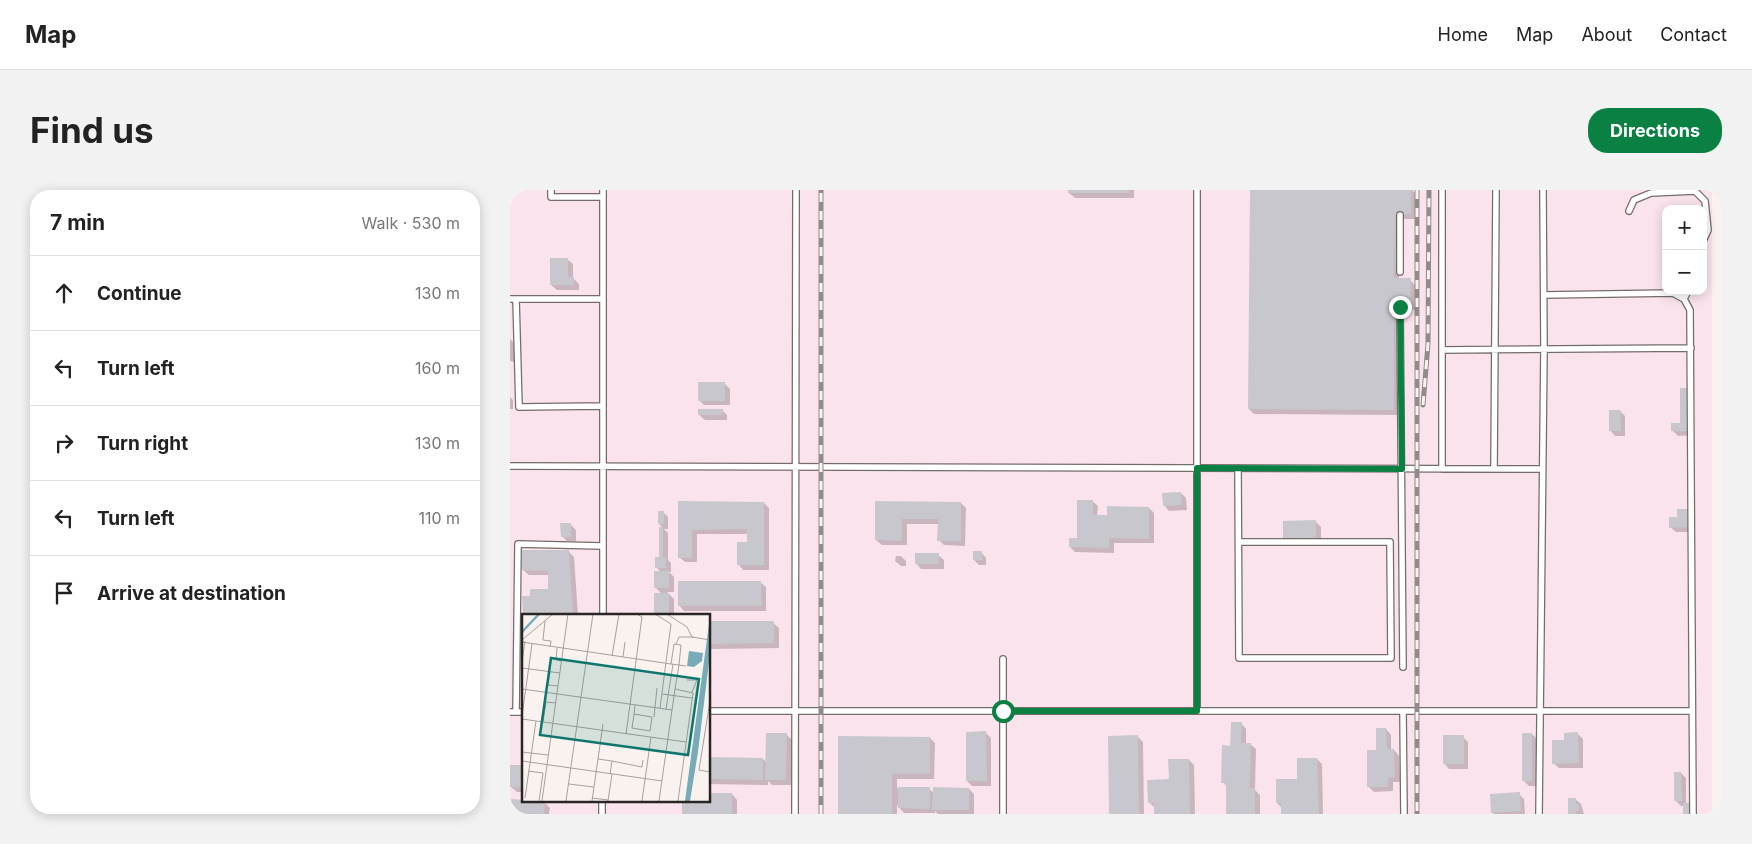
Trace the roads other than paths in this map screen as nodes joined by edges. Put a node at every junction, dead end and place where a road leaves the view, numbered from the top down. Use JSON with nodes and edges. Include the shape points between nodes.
{"nodes":[{"id":1,"x":551,"y":190,"type":"edge"},
{"id":2,"x":796,"y":190,"type":"edge"},
{"id":3,"x":1197,"y":190,"type":"edge"},
{"id":4,"x":1442,"y":190,"type":"edge"},
{"id":5,"x":1496,"y":190,"type":"edge"},
{"id":6,"x":1543,"y":190,"type":"edge"},
{"id":7,"x":603,"y":193,"type":"edge"},
{"id":8,"x":1705,"y":205,"type":"edge"},
{"id":9,"x":1629,"y":210,"type":"dead end"},
{"id":10,"x":1400,"y":215,"type":"dead end"},
{"id":11,"x":1400,"y":272,"type":"dead end"},
{"id":12,"x":1544,"y":295,"type":"junction"},
{"id":13,"x":1686,"y":295,"type":"edge"},
{"id":14,"x":513,"y":299,"type":"edge"},
{"id":15,"x":1684,"y":299,"type":"junction"},
{"id":16,"x":603,"y":300,"type":"junction"},
{"id":17,"x":1400,"y":307,"type":"dead end"},
{"id":18,"x":1691,"y":348,"type":"junction"},
{"id":19,"x":1544,"y":349,"type":"junction"},
{"id":20,"x":1442,"y":350,"type":"junction"},
{"id":21,"x":1495,"y":350,"type":"junction"},
{"id":22,"x":602,"y":406,"type":"junction"},
{"id":23,"x":510,"y":466,"type":"edge"},
{"id":24,"x":602,"y":466,"type":"junction"},
{"id":25,"x":796,"y":467,"type":"junction"},
{"id":26,"x":1197,"y":468,"type":"junction"},
{"id":27,"x":1238,"y":468,"type":"junction"},
{"id":28,"x":1402,"y":469,"type":"junction"},
{"id":29,"x":1442,"y":469,"type":"junction"},
{"id":30,"x":1494,"y":469,"type":"junction"},
{"id":31,"x":1542,"y":469,"type":"junction"},
{"id":32,"x":1239,"y":542,"type":"junction"},
{"id":33,"x":602,"y":546,"type":"junction"},
{"id":34,"x":603,"y":614,"type":"edge"},
{"id":35,"x":1003,"y":659,"type":"dead end"},
{"id":36,"x":1403,"y":667,"type":"dead end"},
{"id":37,"x":710,"y":711,"type":"edge"},
{"id":38,"x":795,"y":711,"type":"junction"},
{"id":39,"x":1003,"y":711,"type":"junction"},
{"id":40,"x":1197,"y":711,"type":"junction"},
{"id":41,"x":1404,"y":711,"type":"junction"},
{"id":42,"x":1539,"y":711,"type":"junction"},
{"id":43,"x":1692,"y":711,"type":"junction"},
{"id":44,"x":513,"y":712,"type":"edge"},
{"id":45,"x":795,"y":814,"type":"edge"},
{"id":46,"x":1003,"y":814,"type":"edge"},
{"id":47,"x":1404,"y":814,"type":"edge"},
{"id":48,"x":1539,"y":814,"type":"edge"},
{"id":49,"x":1693,"y":814,"type":"edge"}],
"edges":[{"from":1,"to":7,"type":"lane","via":[[551,196]]},
{"from":2,"to":25,"type":"lane"},
{"from":3,"to":26,"type":"lane"},
{"from":4,"to":20,"type":"lane"},
{"from":5,"to":21,"type":"lane"},
{"from":6,"to":12,"type":"lane"},
{"from":7,"to":16,"type":"lane"},
{"from":8,"to":9,"type":"lane","via":[[1696,191],[1651,193],[1634,200]]},
{"from":10,"to":11,"type":"lane"},
{"from":12,"to":15,"type":"lane","via":[[1674,293]]},
{"from":12,"to":19,"type":"lane"},
{"from":13,"to":15,"type":"lane"},
{"from":14,"to":16,"type":"lane"},
{"from":14,"to":22,"type":"lane","via":[[518,408]]},
{"from":15,"to":18,"type":"lane","via":[[1690,310]]},
{"from":16,"to":22,"type":"lane"},
{"from":17,"to":28,"type":"lane"},
{"from":18,"to":19,"type":"lane"},
{"from":18,"to":43,"type":"lane"},
{"from":19,"to":21,"type":"lane"},
{"from":19,"to":31,"type":"lane"},
{"from":20,"to":21,"type":"lane"},
{"from":20,"to":29,"type":"lane"},
{"from":21,"to":30,"type":"lane"},
{"from":22,"to":24,"type":"lane"},
{"from":23,"to":24,"type":"lane"},
{"from":24,"to":25,"type":"lane"},
{"from":24,"to":33,"type":"lane"},
{"from":25,"to":26,"type":"lane"},
{"from":25,"to":38,"type":"lane"},
{"from":26,"to":27,"type":"lane"},
{"from":26,"to":40,"type":"lane"},
{"from":27,"to":28,"type":"lane"},
{"from":27,"to":32,"type":"lane"},
{"from":28,"to":29,"type":"lane"},
{"from":28,"to":36,"type":"lane"},
{"from":29,"to":30,"type":"lane"},
{"from":30,"to":31,"type":"lane"},
{"from":31,"to":42,"type":"lane"},
{"from":32,"to":32,"type":"lane","via":[[1239,658],[1391,658],[1390,542]]},
{"from":33,"to":34,"type":"lane"},
{"from":33,"to":44,"type":"lane","via":[[518,544]]},
{"from":35,"to":39,"type":"lane"},
{"from":37,"to":38,"type":"lane"},
{"from":38,"to":39,"type":"lane"},
{"from":38,"to":45,"type":"lane"},
{"from":39,"to":40,"type":"lane"},
{"from":39,"to":46,"type":"lane"},
{"from":40,"to":41,"type":"lane"},
{"from":41,"to":42,"type":"lane"},
{"from":41,"to":47,"type":"lane"},
{"from":42,"to":43,"type":"lane"},
{"from":42,"to":48,"type":"lane"},
{"from":43,"to":49,"type":"lane"}]}
